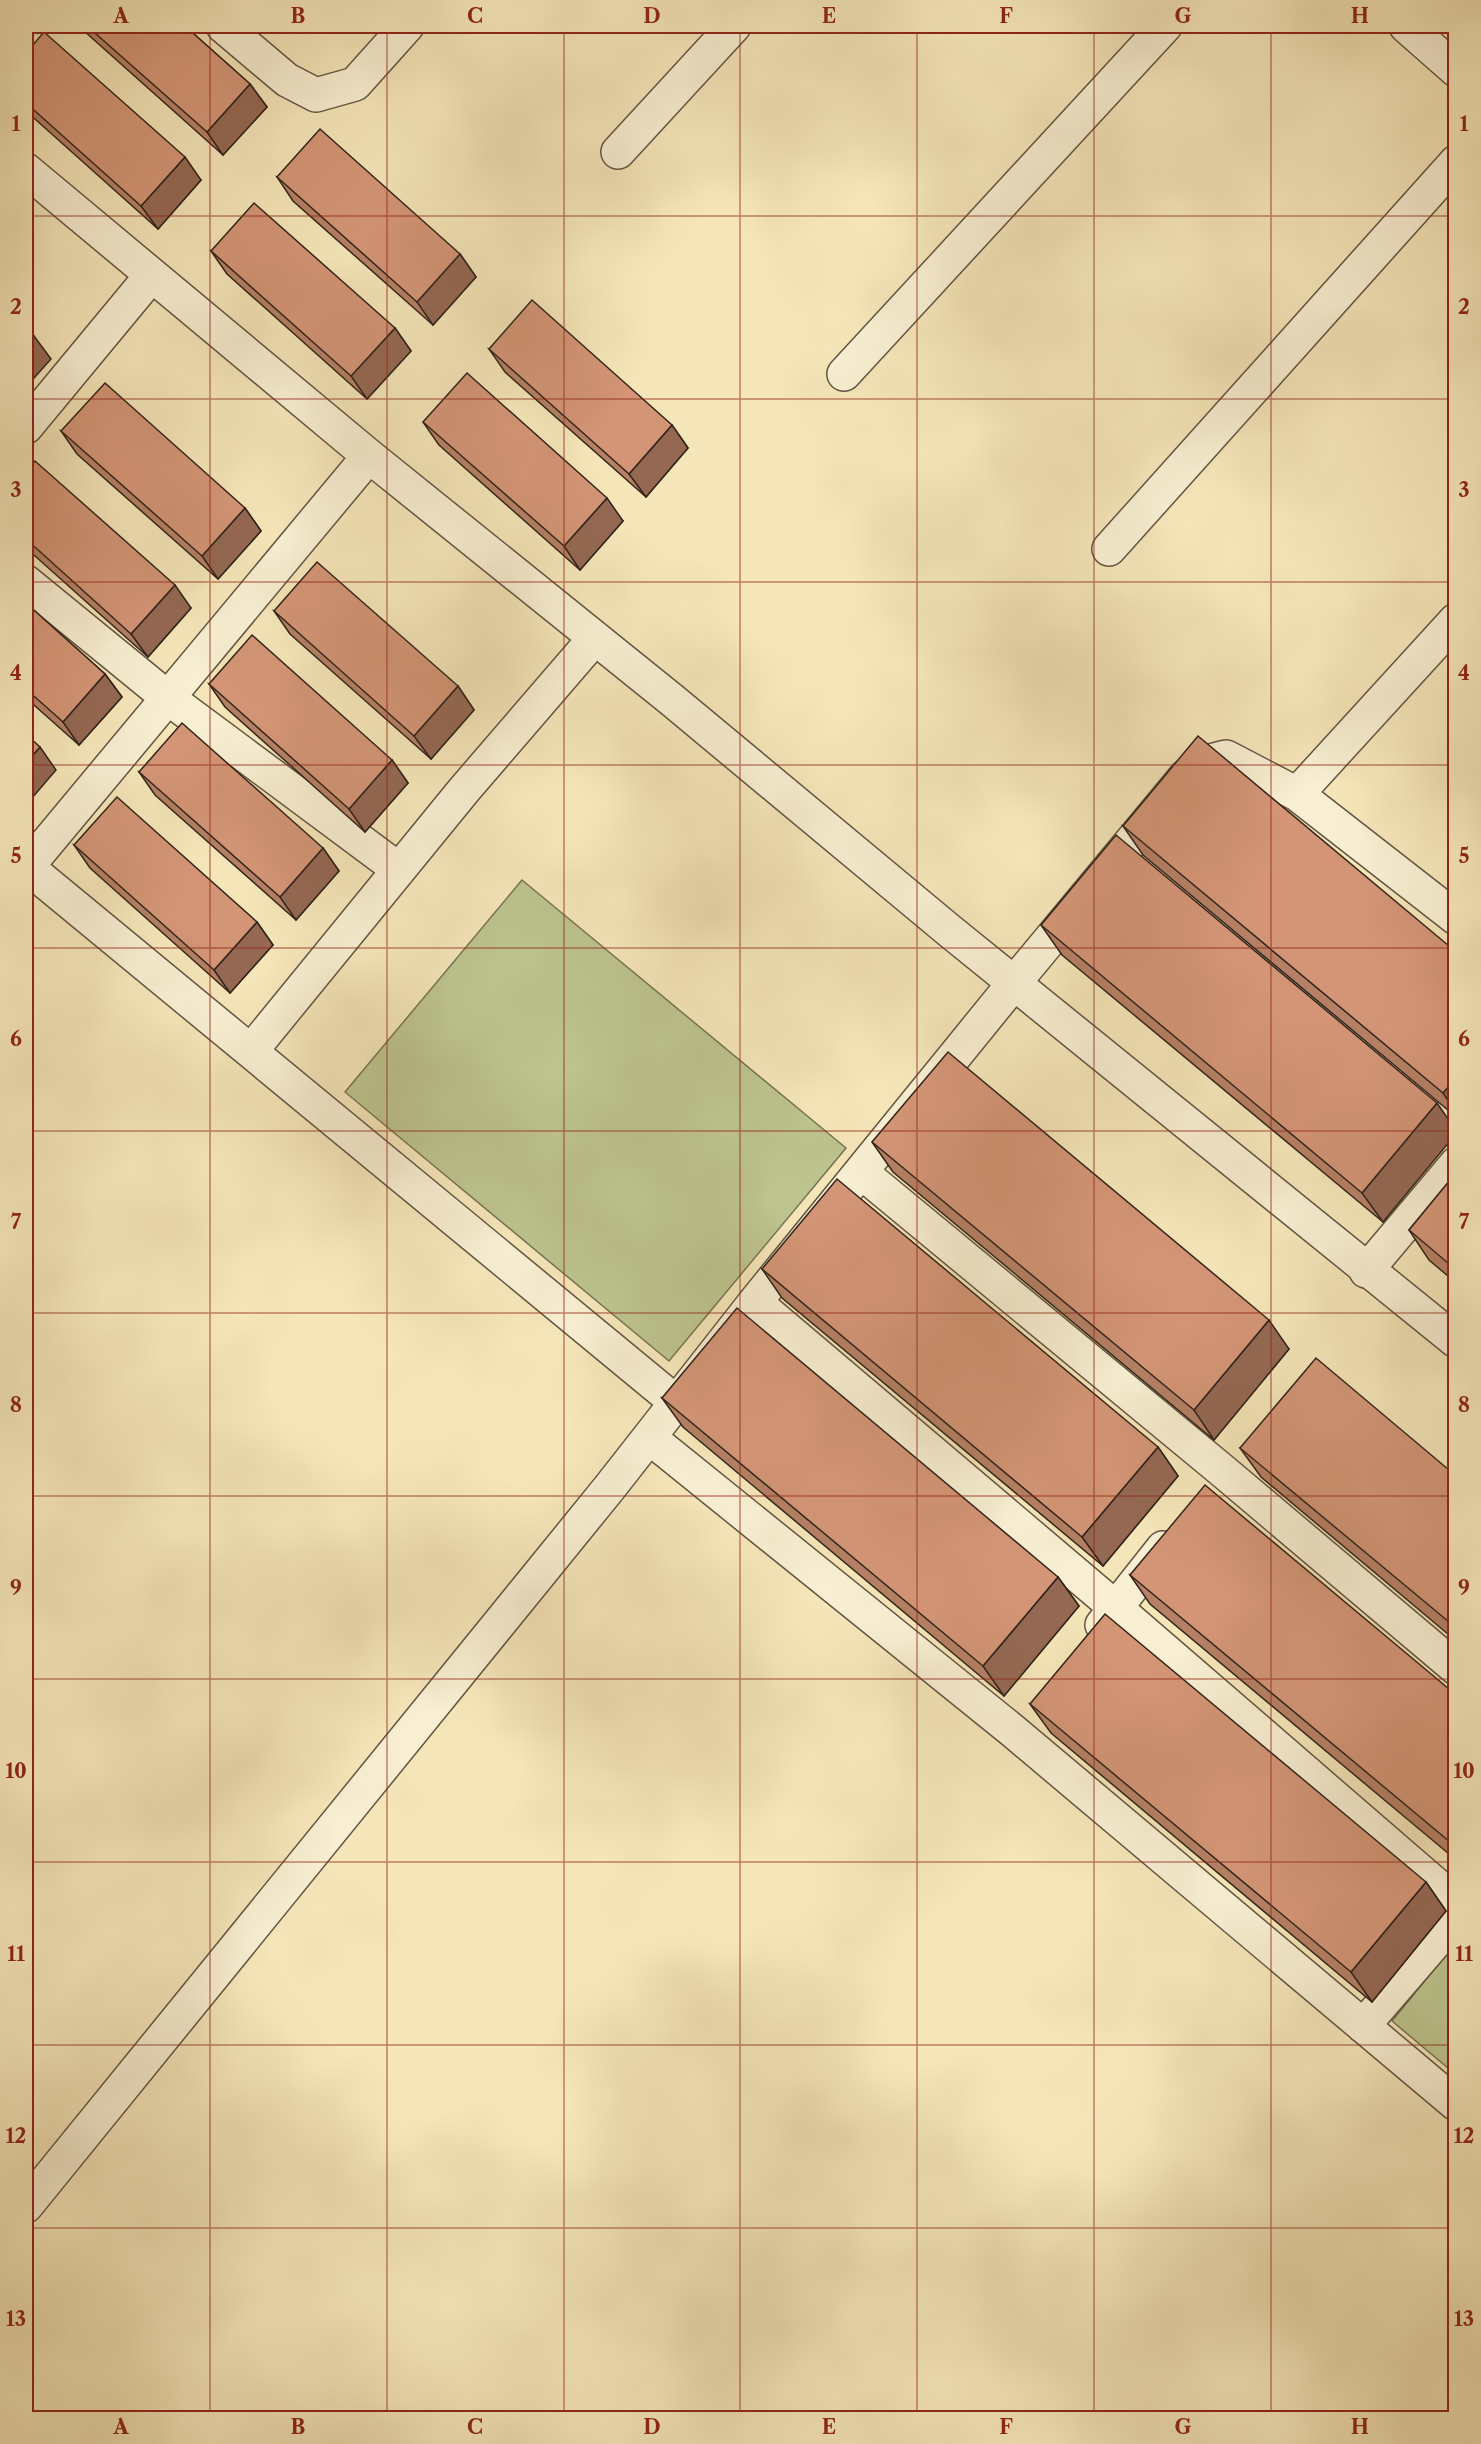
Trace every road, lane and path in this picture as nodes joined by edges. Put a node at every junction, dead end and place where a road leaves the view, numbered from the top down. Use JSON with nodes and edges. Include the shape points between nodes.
{"nodes":[{"id":1,"x":223,"y":26,"type":"edge"},
{"id":2,"x":407,"y":26,"type":"edge"},
{"id":3,"x":734,"y":26,"type":"edge"},
{"id":4,"x":1165,"y":26,"type":"edge"},
{"id":5,"x":1406,"y":26,"type":"edge"},
{"id":6,"x":1455,"y":70,"type":"edge"},
{"id":7,"x":618,"y":152,"type":"dead end"},
{"id":8,"x":1455,"y":162,"type":"edge"},
{"id":9,"x":26,"y":170,"type":"edge"},
{"id":10,"x":151,"y":276,"type":"junction"},
{"id":11,"x":844,"y":374,"type":"dead end"},
{"id":12,"x":26,"y":427,"type":"edge"},
{"id":13,"x":369,"y":456,"type":"junction"},
{"id":14,"x":1109,"y":549,"type":"dead end"},
{"id":15,"x":26,"y":582,"type":"edge"},
{"id":16,"x":1455,"y":620,"type":"edge"},
{"id":17,"x":594,"y":639,"type":"junction"},
{"id":18,"x":168,"y":698,"type":"junction"},
{"id":19,"x":1297,"y":794,"type":"junction"},
{"id":20,"x":26,"y":866,"type":"edge"},
{"id":21,"x":398,"y":869,"type":"junction"},
{"id":22,"x":1455,"y":918,"type":"edge"},
{"id":23,"x":1014,"y":983,"type":"junction"},
{"id":24,"x":251,"y":1051,"type":"junction"},
{"id":25,"x":1455,"y":1164,"type":"edge"},
{"id":26,"x":861,"y":1172,"type":"junction"},
{"id":27,"x":1366,"y":1270,"type":"junction"},
{"id":28,"x":755,"y":1302,"type":"junction"},
{"id":29,"x":1455,"y":1341,"type":"edge"},
{"id":30,"x":676,"y":1403,"type":"junction"},
{"id":31,"x":650,"y":1438,"type":"junction"},
{"id":32,"x":1224,"y":1472,"type":"junction"},
{"id":33,"x":1203,"y":1499,"type":"edge"},
{"id":34,"x":1181,"y":1526,"type":"edge"},
{"id":35,"x":1116,"y":1608,"type":"junction"},
{"id":36,"x":1086,"y":1643,"type":"edge"},
{"id":37,"x":1455,"y":1668,"type":"edge"},
{"id":38,"x":1035,"y":1705,"type":"edge"},
{"id":39,"x":1013,"y":1731,"type":"junction"},
{"id":40,"x":1455,"y":1902,"type":"edge"},
{"id":41,"x":1455,"y":1918,"type":"edge"},
{"id":42,"x":1363,"y":2026,"type":"junction"},
{"id":43,"x":1455,"y":2104,"type":"edge"},
{"id":44,"x":26,"y":2206,"type":"edge"}],
"edges":[{"from":1,"to":2,"type":"street","via":[[287,80],[316,95],[355,84]]},
{"from":3,"to":7,"type":"street"},
{"from":4,"to":11,"type":"street"},
{"from":5,"to":6,"type":"street"},
{"from":8,"to":14,"type":"street"},
{"from":9,"to":10,"type":"street"},
{"from":10,"to":12,"type":"street"},
{"from":10,"to":13,"type":"street"},
{"from":13,"to":17,"type":"street"},
{"from":13,"to":18,"type":"street"},
{"from":15,"to":18,"type":"street"},
{"from":16,"to":19,"type":"street"},
{"from":17,"to":21,"type":"street"},
{"from":17,"to":23,"type":"street"},
{"from":18,"to":20,"type":"street"},
{"from":18,"to":21,"type":"street"},
{"from":19,"to":22,"type":"street"},
{"from":19,"to":23,"type":"street","via":[[1226,757],[1203,763],[1185,777]]},
{"from":20,"to":24,"type":"street"},
{"from":21,"to":24,"type":"street"},
{"from":23,"to":26,"type":"street"},
{"from":23,"to":27,"type":"street"},
{"from":24,"to":30,"type":"street"},
{"from":25,"to":27,"type":"street"},
{"from":26,"to":28,"type":"street"},
{"from":26,"to":32,"type":"street"},
{"from":27,"to":29,"type":"street"},
{"from":28,"to":30,"type":"street"},
{"from":28,"to":35,"type":"street"},
{"from":30,"to":31,"type":"street"},
{"from":31,"to":39,"type":"street"},
{"from":31,"to":44,"type":"street"},
{"from":32,"to":33,"type":"street"},
{"from":32,"to":37,"type":"street"},
{"from":34,"to":35,"type":"street"},
{"from":35,"to":36,"type":"street"},
{"from":35,"to":40,"type":"street"},
{"from":38,"to":39,"type":"street"},
{"from":39,"to":42,"type":"street"},
{"from":41,"to":42,"type":"street"},
{"from":42,"to":43,"type":"street"}]}
